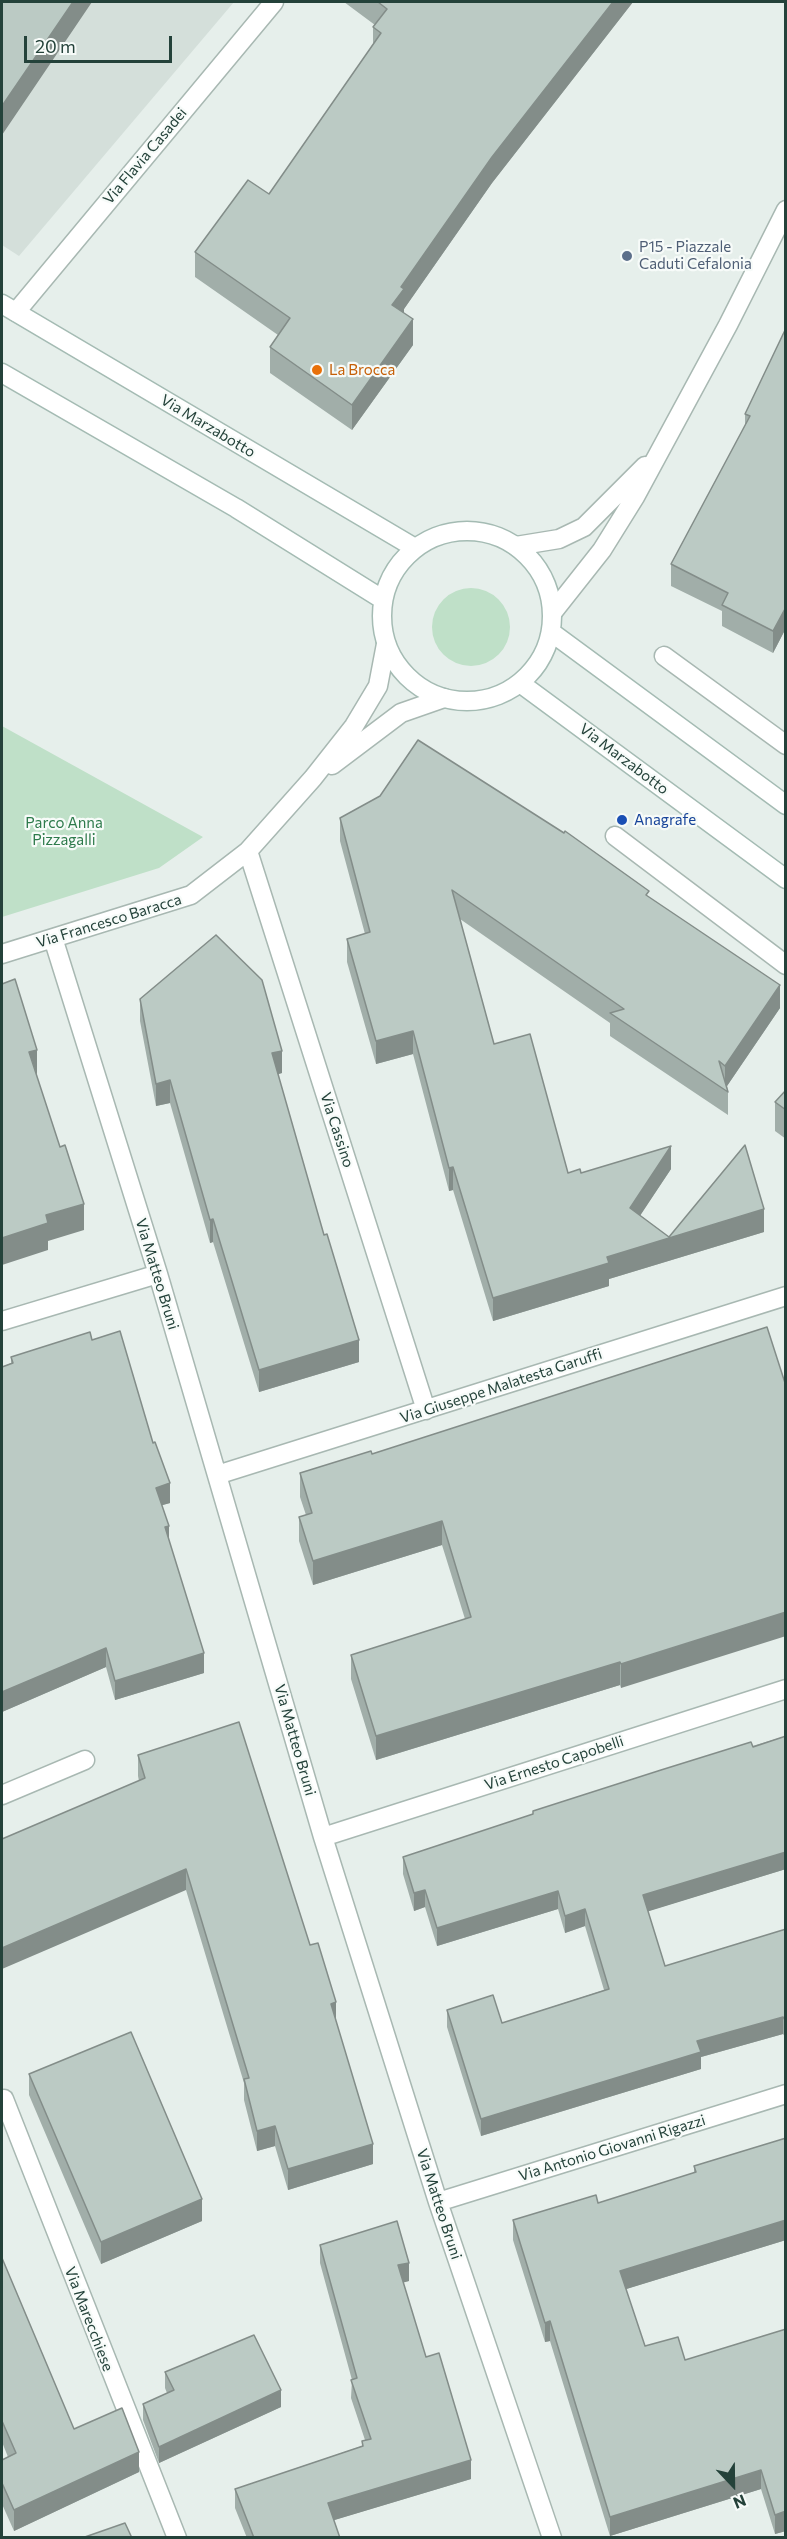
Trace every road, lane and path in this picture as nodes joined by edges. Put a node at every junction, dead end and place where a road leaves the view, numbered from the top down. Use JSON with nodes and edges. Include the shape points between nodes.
{"nodes":[{"id":1,"x":274,"y":2,"type":"edge"},
{"id":2,"x":786,"y":210,"type":"edge"},
{"id":3,"x":9,"y":308,"type":"edge"},
{"id":4,"x":2,"y":373,"type":"edge"},
{"id":5,"x":665,"y":445,"type":"junction"},
{"id":6,"x":516,"y":546,"type":"junction"},
{"id":7,"x":415,"y":548,"type":"junction"},
{"id":8,"x":382,"y":599,"type":"junction"},
{"id":9,"x":553,"y":612,"type":"junction"},
{"id":10,"x":551,"y":632,"type":"junction"},
{"id":11,"x":386,"y":644,"type":"junction"},
{"id":12,"x":664,"y":656,"type":"dead end"},
{"id":13,"x":520,"y":683,"type":"junction"},
{"id":14,"x":444,"y":698,"type":"junction"},
{"id":15,"x":786,"y":746,"type":"edge"},
{"id":16,"x":313,"y":778,"type":"junction"},
{"id":17,"x":786,"y":805,"type":"edge"},
{"id":18,"x":615,"y":836,"type":"dead end"},
{"id":19,"x":248,"y":851,"type":"junction"},
{"id":20,"x":786,"y":879,"type":"edge"},
{"id":21,"x":53,"y":938,"type":"junction"},
{"id":22,"x":2,"y":954,"type":"edge"},
{"id":23,"x":786,"y":965,"type":"edge"},
{"id":24,"x":158,"y":1274,"type":"junction"},
{"id":25,"x":786,"y":1296,"type":"edge"},
{"id":26,"x":2,"y":1321,"type":"edge"},
{"id":27,"x":426,"y":1410,"type":"junction"},
{"id":28,"x":217,"y":1475,"type":"junction"},
{"id":29,"x":786,"y":1689,"type":"edge"},
{"id":30,"x":85,"y":1760,"type":"dead end"},
{"id":31,"x":2,"y":1795,"type":"edge"},
{"id":32,"x":323,"y":1837,"type":"junction"},
{"id":33,"x":786,"y":2094,"type":"edge"},
{"id":34,"x":4,"y":2099,"type":"dead end"},
{"id":35,"x":438,"y":2202,"type":"junction"},
{"id":36,"x":177,"y":2538,"type":"edge"},
{"id":37,"x":552,"y":2538,"type":"edge"}],
"edges":[{"from":1,"to":3,"type":"street","name":"Via Flavia Casadei"},
{"from":2,"to":5,"type":"street"},
{"from":3,"to":7,"type":"street","name":"Via Marzabotto"},
{"from":4,"to":8,"type":"street","via":[[236,508]]},
{"from":5,"to":6,"type":"street","via":[[584,527],[559,539]]},
{"from":5,"to":9,"type":"street","via":[[602,550]]},
{"from":6,"to":7,"type":"street","via":[[491,534],[465,531],[438,535]]},
{"from":6,"to":9,"type":"street","via":[[534,564],[547,586]]},
{"from":7,"to":8,"type":"street","via":[[394,570]]},
{"from":8,"to":11,"type":"street","via":[[382,633]]},
{"from":9,"to":10,"type":"street"},
{"from":10,"to":13,"type":"street","via":[[539,662]]},
{"from":10,"to":17,"type":"street"},
{"from":11,"to":14,"type":"street","via":[[404,676],[430,694]]},
{"from":11,"to":16,"type":"street","name":"Via Francesco Baracca","via":[[378,686],[354,726]]},
{"from":12,"to":15,"type":"street"},
{"from":13,"to":14,"type":"street","via":[[484,700]]},
{"from":13,"to":20,"type":"street","name":"Via Marzabotto"},
{"from":14,"to":16,"type":"street","name":"Via Francesco Baracca","via":[[401,714]]},
{"from":16,"to":19,"type":"street","name":"Via Francesco Baracca"},
{"from":18,"to":23,"type":"street"},
{"from":19,"to":21,"type":"street","name":"Via Francesco Baracca","via":[[191,895]]},
{"from":19,"to":27,"type":"street","name":"Via Cassino"},
{"from":21,"to":22,"type":"street","name":"Via Francesco Baracca"},
{"from":21,"to":24,"type":"street","name":"Via Matteo Bruni"},
{"from":24,"to":26,"type":"street"},
{"from":24,"to":28,"type":"street","name":"Via Matteo Bruni"},
{"from":25,"to":27,"type":"street","name":"Via Giuseppe Malatesta Garuffi"},
{"from":27,"to":28,"type":"street","name":"Via Giuseppe Malatesta Garuffi"},
{"from":28,"to":32,"type":"street","name":"Via Matteo Bruni"},
{"from":29,"to":32,"type":"street","name":"Via Ernesto Capobelli"},
{"from":30,"to":31,"type":"street"},
{"from":32,"to":35,"type":"street","name":"Via Matteo Bruni"},
{"from":33,"to":35,"type":"street","name":"Via Antonio Giovanni Rigazzi"},
{"from":34,"to":36,"type":"street","name":"Via Marecchiese"},
{"from":35,"to":37,"type":"street","name":"Via Matteo Bruni"}]}
